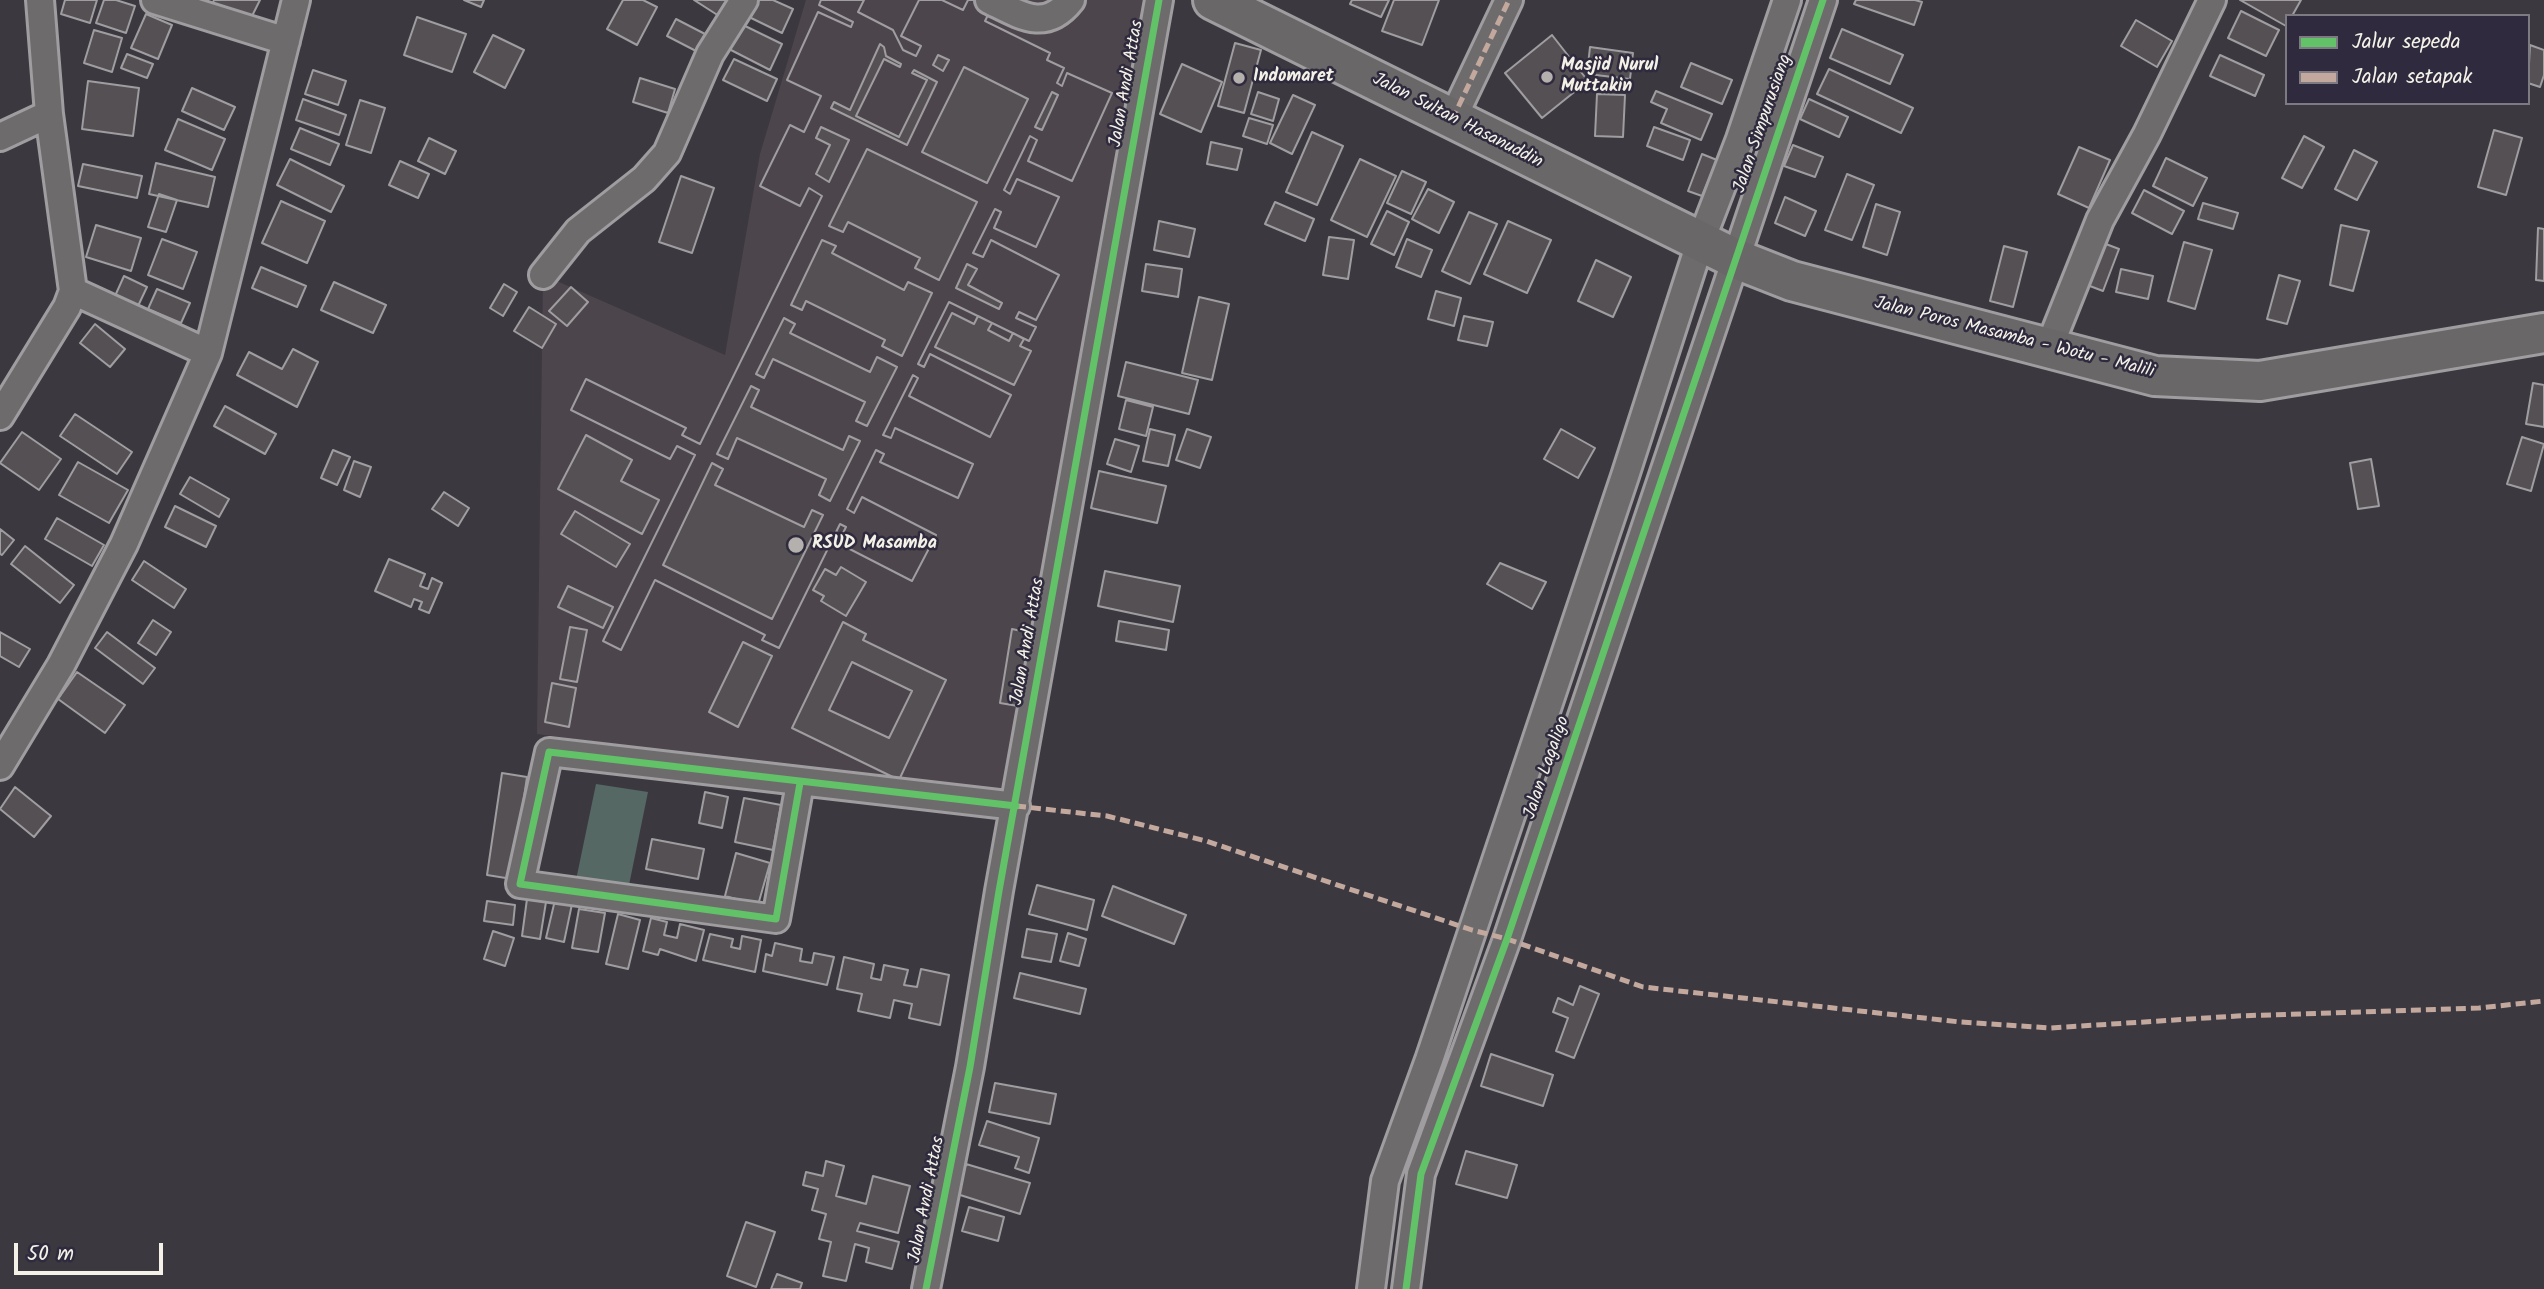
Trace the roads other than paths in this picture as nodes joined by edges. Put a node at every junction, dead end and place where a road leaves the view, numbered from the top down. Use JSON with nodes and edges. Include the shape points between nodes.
{"nodes":[{"id":1,"x":40,"y":0,"type":"edge"},
{"id":2,"x":155,"y":0,"type":"edge"},
{"id":3,"x":296,"y":0,"type":"edge"},
{"id":4,"x":744,"y":0,"type":"edge"},
{"id":5,"x":989,"y":0,"type":"edge"},
{"id":6,"x":1071,"y":0,"type":"edge"},
{"id":7,"x":1159,"y":0,"type":"edge"},
{"id":8,"x":1213,"y":0,"type":"edge"},
{"id":9,"x":1508,"y":0,"type":"edge"},
{"id":10,"x":1787,"y":0,"type":"edge"},
{"id":11,"x":1823,"y":0,"type":"edge"},
{"id":12,"x":2212,"y":0,"type":"edge"},
{"id":13,"x":286,"y":41,"type":"junction"},
{"id":14,"x":48,"y":114,"type":"junction"},
{"id":15,"x":1452,"y":120,"type":"junction"},
{"id":16,"x":0,"y":137,"type":"edge"},
{"id":17,"x":1700,"y":243,"type":"junction"},
{"id":18,"x":1736,"y":259,"type":"junction"},
{"id":19,"x":543,"y":275,"type":"dead end"},
{"id":20,"x":73,"y":291,"type":"junction"},
{"id":21,"x":2544,"y":332,"type":"edge"},
{"id":22,"x":2048,"y":350,"type":"junction"},
{"id":23,"x":208,"y":353,"type":"junction"},
{"id":24,"x":0,"y":416,"type":"edge"},
{"id":25,"x":0,"y":765,"type":"edge"},
{"id":26,"x":800,"y":783,"type":"junction"},
{"id":27,"x":1016,"y":806,"type":"junction"},
{"id":28,"x":926,"y":1289,"type":"edge"},
{"id":29,"x":1371,"y":1289,"type":"edge"},
{"id":30,"x":1406,"y":1289,"type":"edge"}],
"edges":[{"from":1,"to":14,"type":"street"},
{"from":2,"to":13,"type":"street"},
{"from":3,"to":13,"type":"street"},
{"from":4,"to":19,"type":"street","via":[[710,54],[667,153],[643,179],[578,231]]},
{"from":5,"to":6,"type":"street","via":[[1026,17],[1047,20]]},
{"from":7,"to":27,"type":"street","name":"Jalan Andi Attas"},
{"from":8,"to":15,"type":"highway","name":"Jalan Sultan Hasanuddin"},
{"from":9,"to":15,"type":"street"},
{"from":10,"to":17,"type":"street","name":"Jalan Simpurusiang"},
{"from":11,"to":18,"type":"street","name":"Jalan Simpurusiang"},
{"from":12,"to":22,"type":"street","via":[[2101,220]]},
{"from":13,"to":23,"type":"street"},
{"from":14,"to":16,"type":"street"},
{"from":14,"to":20,"type":"street"},
{"from":15,"to":17,"type":"highway","name":"Jalan Sultan Hasanuddin"},
{"from":17,"to":18,"type":"highway","name":"Jalan Poros Masamba - Wotu - Malili"},
{"from":17,"to":29,"type":"street","name":"Jalan Lagaligo","via":[[1385,1181]]},
{"from":18,"to":22,"type":"highway","name":"Jalan Poros Masamba - Wotu - Malili","via":[[1792,281]]},
{"from":18,"to":30,"type":"street","name":"Jalan Lagaligo","via":[[1507,939],[1421,1174]]},
{"from":20,"to":23,"type":"street"},
{"from":20,"to":24,"type":"street"},
{"from":21,"to":22,"type":"highway","name":"Jalan Poros Masamba - Wotu - Malili","via":[[2260,381],[2155,376]]},
{"from":23,"to":25,"type":"street","via":[[124,544],[61,665]]},
{"from":26,"to":26,"type":"street","via":[[776,919],[520,884],[548,752]]},
{"from":26,"to":27,"type":"street"},
{"from":27,"to":28,"type":"street","name":"Jalan Andi Attas"}]}
